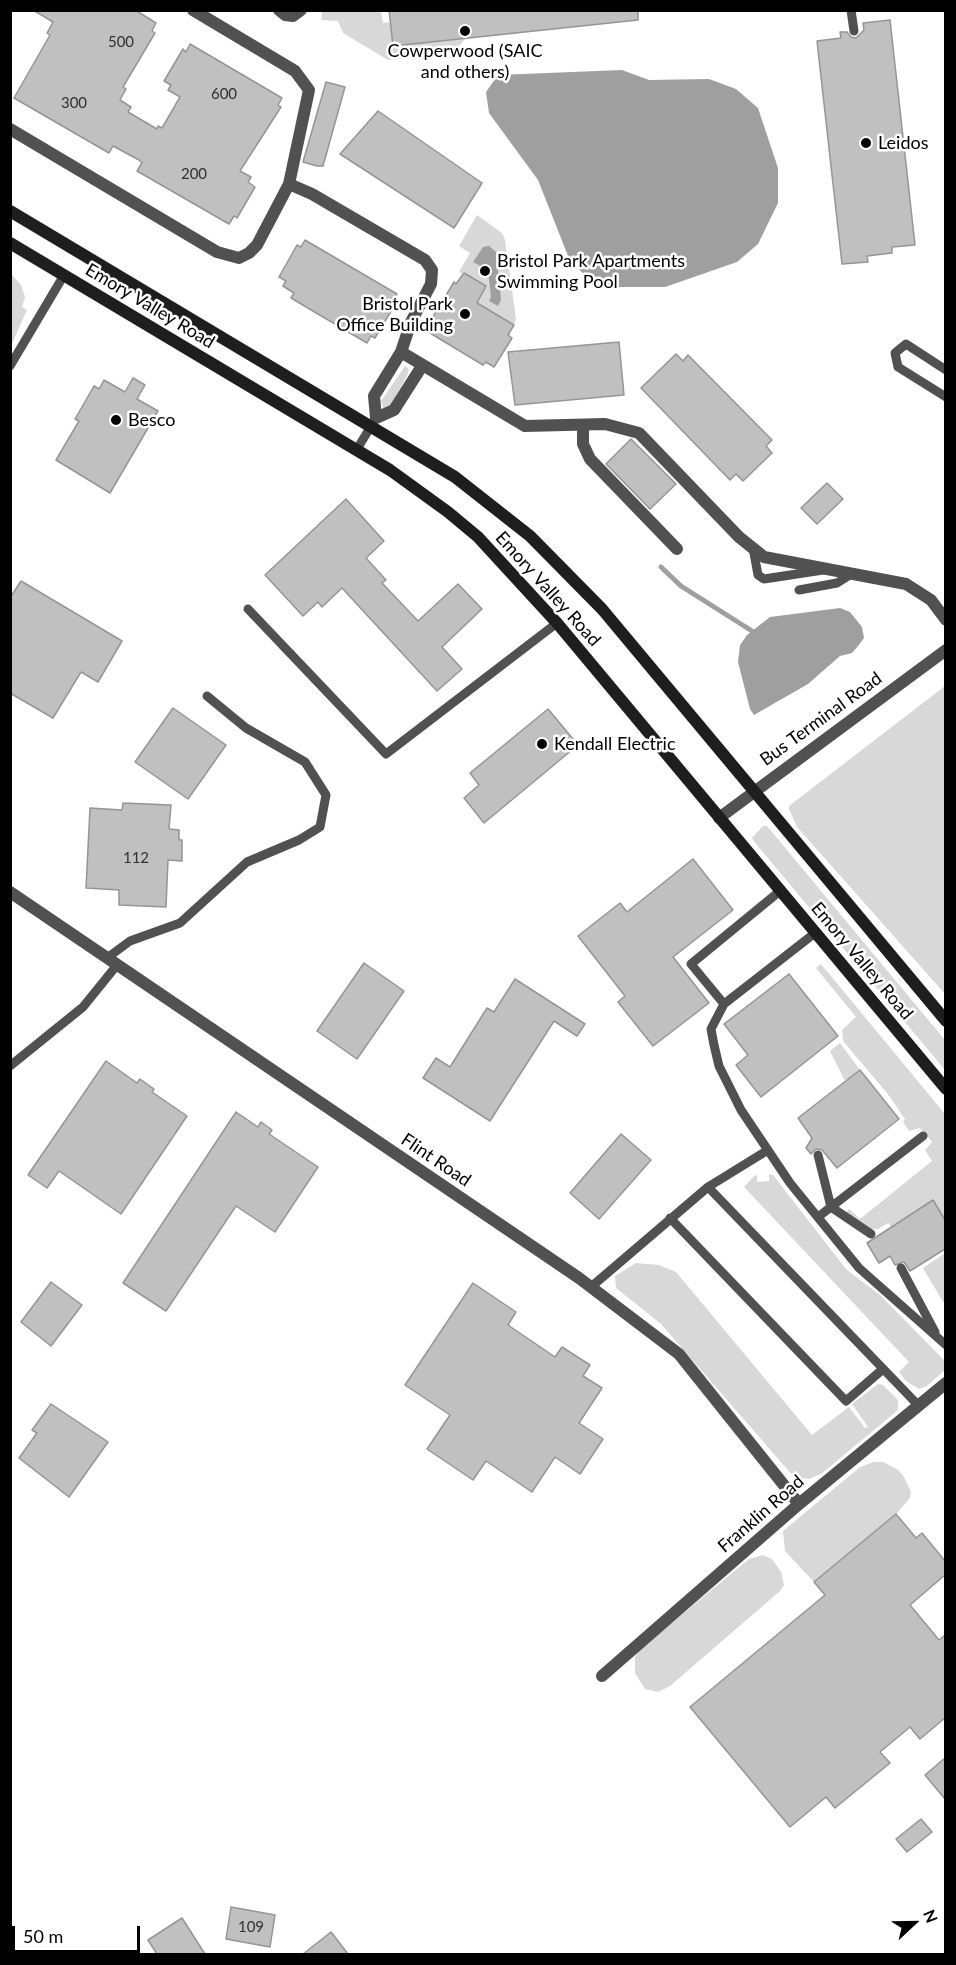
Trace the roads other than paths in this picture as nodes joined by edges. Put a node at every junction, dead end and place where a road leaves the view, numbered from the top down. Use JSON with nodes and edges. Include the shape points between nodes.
{"nodes":[{"id":1,"x":193,"y":10,"type":"edge"},
{"id":2,"x":279,"y":10,"type":"edge"},
{"id":3,"x":301,"y":10,"type":"edge"},
{"id":4,"x":851,"y":10,"type":"edge"},
{"id":5,"x":854,"y":31,"type":"dead end"},
{"id":6,"x":10,"y":129,"type":"edge"},
{"id":7,"x":289,"y":184,"type":"junction"},
{"id":8,"x":10,"y":212,"type":"edge"},
{"id":9,"x":10,"y":243,"type":"edge"},
{"id":10,"x":64,"y":275,"type":"junction"},
{"id":11,"x":401,"y":352,"type":"junction"},
{"id":12,"x":10,"y":366,"type":"edge"},
{"id":13,"x":422,"y":366,"type":"junction"},
{"id":14,"x":945,"y":370,"type":"edge"},
{"id":15,"x":945,"y":398,"type":"edge"},
{"id":16,"x":374,"y":422,"type":"junction"},
{"id":17,"x":583,"y":425,"type":"junction"},
{"id":18,"x":357,"y":449,"type":"junction"},
{"id":19,"x":753,"y":548,"type":"junction"},
{"id":20,"x":677,"y":549,"type":"dead end"},
{"id":21,"x":829,"y":569,"type":"junction"},
{"id":22,"x":853,"y":573,"type":"junction"},
{"id":23,"x":799,"y":590,"type":"dead end"},
{"id":24,"x":248,"y":609,"type":"dead end"},
{"id":25,"x":945,"y":620,"type":"edge"},
{"id":26,"x":557,"y":623,"type":"junction"},
{"id":27,"x":945,"y":650,"type":"edge"},
{"id":28,"x":207,"y":696,"type":"dead end"},
{"id":29,"x":753,"y":791,"type":"junction"},
{"id":30,"x":719,"y":818,"type":"junction"},
{"id":31,"x":780,"y":891,"type":"junction"},
{"id":32,"x":10,"y":892,"type":"edge"},
{"id":33,"x":815,"y":933,"type":"junction"},
{"id":34,"x":112,"y":962,"type":"junction"},
{"id":35,"x":724,"y":1004,"type":"junction"},
{"id":36,"x":945,"y":1022,"type":"edge"},
{"id":37,"x":10,"y":1065,"type":"edge"},
{"id":38,"x":945,"y":1089,"type":"edge"},
{"id":39,"x":923,"y":1136,"type":"dead end"},
{"id":40,"x":768,"y":1150,"type":"junction"},
{"id":41,"x":818,"y":1155,"type":"dead end"},
{"id":42,"x":708,"y":1187,"type":"junction"},
{"id":43,"x":831,"y":1207,"type":"junction"},
{"id":44,"x":818,"y":1217,"type":"junction"},
{"id":45,"x":670,"y":1218,"type":"junction"},
{"id":46,"x":871,"y":1234,"type":"dead end"},
{"id":47,"x":901,"y":1268,"type":"dead end"},
{"id":48,"x":591,"y":1287,"type":"junction"},
{"id":49,"x":942,"y":1341,"type":"edge"},
{"id":50,"x":883,"y":1369,"type":"junction"},
{"id":51,"x":945,"y":1383,"type":"edge"},
{"id":52,"x":918,"y":1405,"type":"junction"},
{"id":53,"x":799,"y":1504,"type":"junction"},
{"id":54,"x":602,"y":1676,"type":"dead end"}],
"edges":[{"from":1,"to":7,"type":"street","via":[[295,71],[309,90]]},
{"from":2,"to":3,"type":"street","via":[[288,16]]},
{"from":4,"to":5,"type":"lane"},
{"from":6,"to":7,"type":"street","via":[[228,256],[239,258],[257,245]]},
{"from":7,"to":11,"type":"street","via":[[429,264],[431,284]]},
{"from":8,"to":16,"type":"main road","name":"Emory Valley Road"},
{"from":9,"to":10,"type":"main road","name":"Emory Valley Road"},
{"from":10,"to":12,"type":"lane"},
{"from":10,"to":18,"type":"main road","name":"Emory Valley Road"},
{"from":11,"to":13,"type":"street"},
{"from":11,"to":16,"type":"street","via":[[374,396]]},
{"from":13,"to":16,"type":"street","via":[[394,410]]},
{"from":13,"to":17,"type":"street","via":[[525,426]]},
{"from":14,"to":15,"type":"lane","via":[[906,344],[895,353],[898,367]]},
{"from":16,"to":18,"type":"lane"},
{"from":16,"to":29,"type":"main road","name":"Emory Valley Road","via":[[455,477],[565,569]]},
{"from":17,"to":19,"type":"street","via":[[605,424],[639,433]]},
{"from":17,"to":20,"type":"street","via":[[583,444],[590,459]]},
{"from":18,"to":26,"type":"main road","name":"Emory Valley Road","via":[[478,537]]},
{"from":19,"to":21,"type":"street","via":[[764,557]]},
{"from":19,"to":21,"type":"lane","via":[[758,575],[764,579]]},
{"from":21,"to":22,"type":"street"},
{"from":22,"to":23,"type":"lane","via":[[837,583]]},
{"from":22,"to":25,"type":"street","via":[[906,584],[931,600]]},
{"from":24,"to":26,"type":"lane","via":[[386,754]]},
{"from":26,"to":30,"type":"main road","name":"Emory Valley Road"},
{"from":27,"to":29,"type":"street","name":"Bus Terminal Road"},
{"from":28,"to":34,"type":"lane","via":[[246,728],[305,762],[326,795],[320,827],[247,862],[180,923],[130,941]]},
{"from":29,"to":30,"type":"street","name":"Bus Terminal Road"},
{"from":29,"to":36,"type":"main road","name":"Emory Valley Road"},
{"from":30,"to":31,"type":"main road","name":"Emory Valley Road"},
{"from":31,"to":33,"type":"main road","name":"Emory Valley Road"},
{"from":31,"to":35,"type":"lane","via":[[691,964]]},
{"from":32,"to":34,"type":"street","name":"Flint Road"},
{"from":33,"to":35,"type":"lane"},
{"from":33,"to":38,"type":"main road","name":"Emory Valley Road"},
{"from":34,"to":37,"type":"lane","via":[[83,1007]]},
{"from":34,"to":48,"type":"street","name":"Flint Road"},
{"from":35,"to":40,"type":"lane","via":[[711,1029],[719,1066],[741,1110]]},
{"from":39,"to":43,"type":"lane"},
{"from":40,"to":42,"type":"lane"},
{"from":40,"to":44,"type":"lane"},
{"from":41,"to":43,"type":"lane"},
{"from":42,"to":45,"type":"lane"},
{"from":42,"to":50,"type":"lane"},
{"from":43,"to":44,"type":"lane"},
{"from":43,"to":46,"type":"lane"},
{"from":44,"to":49,"type":"lane","via":[[859,1268]]},
{"from":45,"to":48,"type":"lane"},
{"from":45,"to":50,"type":"lane","via":[[846,1401]]},
{"from":47,"to":49,"type":"lane"},
{"from":48,"to":53,"type":"street","name":"Flint Road","via":[[679,1354]]},
{"from":50,"to":52,"type":"lane"},
{"from":51,"to":52,"type":"street","name":"Franklin Road"},
{"from":52,"to":53,"type":"street","name":"Franklin Road"},
{"from":53,"to":54,"type":"street","name":"Franklin Road"}]}
